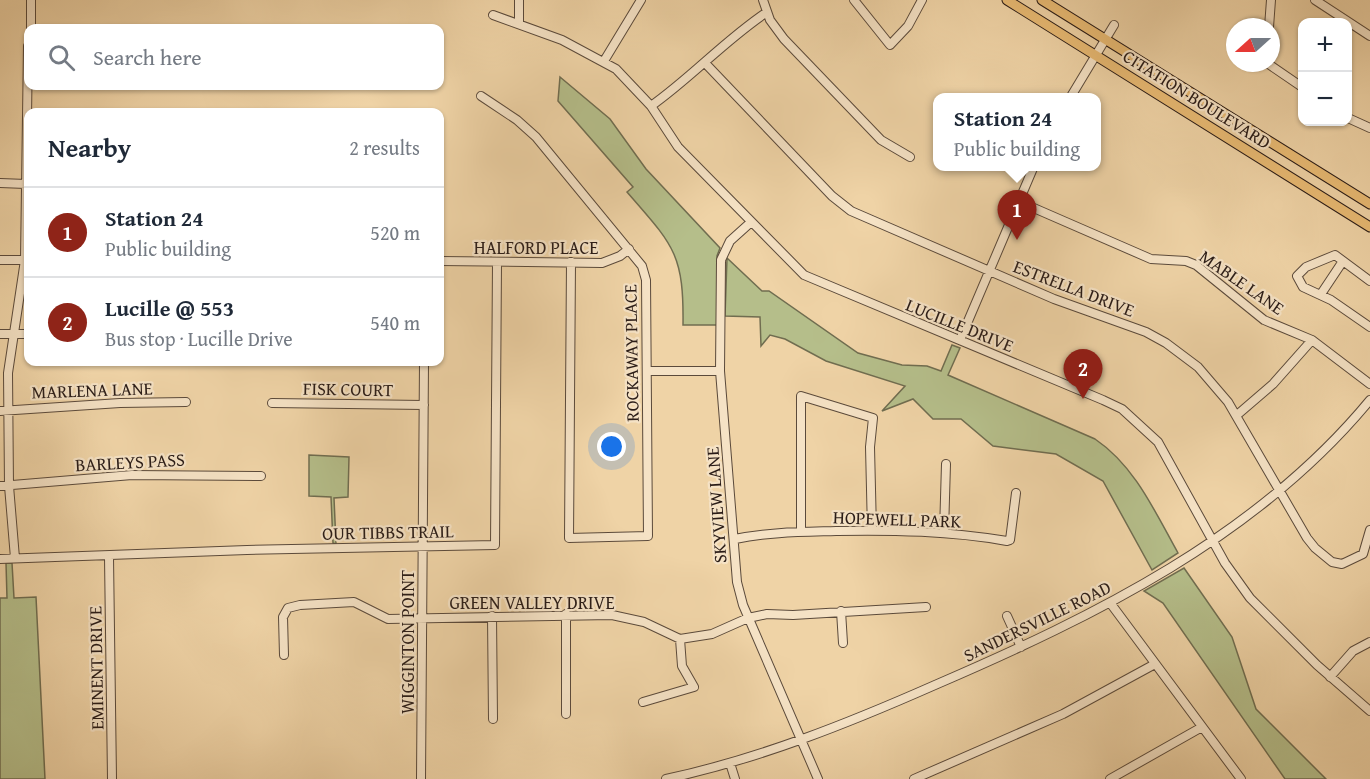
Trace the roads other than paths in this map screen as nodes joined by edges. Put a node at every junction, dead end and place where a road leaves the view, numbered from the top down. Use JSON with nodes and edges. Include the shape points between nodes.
{"nodes":[{"id":1,"x":31,"y":0,"type":"edge"},
{"id":2,"x":519,"y":0,"type":"edge"},
{"id":3,"x":641,"y":0,"type":"edge"},
{"id":4,"x":763,"y":0,"type":"edge"},
{"id":5,"x":854,"y":0,"type":"edge"},
{"id":6,"x":922,"y":0,"type":"edge"},
{"id":7,"x":1007,"y":0,"type":"edge"},
{"id":8,"x":1042,"y":0,"type":"edge"},
{"id":9,"x":1271,"y":0,"type":"edge"},
{"id":10,"x":1315,"y":0,"type":"edge"},
{"id":11,"x":767,"y":12,"type":"junction"},
{"id":12,"x":493,"y":15,"type":"dead end"},
{"id":13,"x":1270,"y":18,"type":"edge"},
{"id":14,"x":31,"y":24,"type":"edge"},
{"id":15,"x":519,"y":24,"type":"junction"},
{"id":16,"x":1114,"y":25,"type":"dead end"},
{"id":17,"x":1370,"y":36,"type":"edge"},
{"id":18,"x":1105,"y":40,"type":"junction"},
{"id":19,"x":1096,"y":56,"type":"junction"},
{"id":20,"x":604,"y":61,"type":"junction"},
{"id":21,"x":705,"y":63,"type":"junction"},
{"id":22,"x":1280,"y":72,"type":"edge"},
{"id":23,"x":1298,"y":84,"type":"edge"},
{"id":24,"x":27,"y":90,"type":"edge"},
{"id":25,"x":1073,"y":93,"type":"edge"},
{"id":26,"x":481,"y":96,"type":"dead end"},
{"id":27,"x":651,"y":106,"type":"junction"},
{"id":28,"x":27,"y":108,"type":"edge"},
{"id":29,"x":1352,"y":120,"type":"edge"},
{"id":30,"x":1370,"y":128,"type":"edge"},
{"id":31,"x":910,"y":157,"type":"dead end"},
{"id":32,"x":1032,"y":171,"type":"edge"},
{"id":33,"x":0,"y":183,"type":"edge"},
{"id":34,"x":24,"y":184,"type":"edge"},
{"id":35,"x":1020,"y":202,"type":"junction"},
{"id":36,"x":1370,"y":204,"type":"edge"},
{"id":37,"x":750,"y":223,"type":"junction"},
{"id":38,"x":1370,"y":227,"type":"edge"},
{"id":39,"x":629,"y":249,"type":"junction"},
{"id":40,"x":0,"y":260,"type":"edge"},
{"id":41,"x":24,"y":260,"type":"edge"},
{"id":42,"x":444,"y":261,"type":"edge"},
{"id":43,"x":1343,"y":261,"type":"junction"},
{"id":44,"x":571,"y":262,"type":"junction"},
{"id":45,"x":497,"y":263,"type":"junction"},
{"id":46,"x":988,"y":270,"type":"junction"},
{"id":47,"x":24,"y":276,"type":"edge"},
{"id":48,"x":1370,"y":281,"type":"edge"},
{"id":49,"x":1321,"y":294,"type":"junction"},
{"id":50,"x":1370,"y":327,"type":"edge"},
{"id":51,"x":0,"y":334,"type":"edge"},
{"id":52,"x":13,"y":334,"type":"junction"},
{"id":53,"x":24,"y":334,"type":"edge"},
{"id":54,"x":960,"y":340,"type":"junction"},
{"id":55,"x":1312,"y":340,"type":"junction"},
{"id":56,"x":424,"y":366,"type":"edge"},
{"id":57,"x":720,"y":370,"type":"junction"},
{"id":58,"x":648,"y":371,"type":"junction"},
{"id":59,"x":1370,"y":384,"type":"edge"},
{"id":60,"x":1370,"y":400,"type":"edge"},
{"id":61,"x":186,"y":402,"type":"dead end"},
{"id":62,"x":272,"y":403,"type":"dead end"},
{"id":63,"x":424,"y":405,"type":"junction"},
{"id":64,"x":4,"y":410,"type":"edge"},
{"id":65,"x":1237,"y":415,"type":"junction"},
{"id":66,"x":946,"y":464,"type":"dead end"},
{"id":67,"x":261,"y":476,"type":"dead end"},
{"id":68,"x":0,"y":486,"type":"edge"},
{"id":69,"x":9,"y":486,"type":"junction"},
{"id":70,"x":1280,"y":492,"type":"junction"},
{"id":71,"x":1016,"y":493,"type":"dead end"},
{"id":72,"x":1370,"y":530,"type":"edge"},
{"id":73,"x":872,"y":531,"type":"junction"},
{"id":74,"x":801,"y":532,"type":"junction"},
{"id":75,"x":944,"y":532,"type":"junction"},
{"id":76,"x":735,"y":538,"type":"junction"},
{"id":77,"x":1212,"y":540,"type":"junction"},
{"id":78,"x":422,"y":547,"type":"junction"},
{"id":79,"x":109,"y":556,"type":"junction"},
{"id":80,"x":15,"y":558,"type":"junction"},
{"id":81,"x":0,"y":559,"type":"edge"},
{"id":82,"x":1111,"y":604,"type":"junction"},
{"id":83,"x":927,"y":607,"type":"dead end"},
{"id":84,"x":841,"y":611,"type":"junction"},
{"id":85,"x":566,"y":614,"type":"junction"},
{"id":86,"x":492,"y":616,"type":"junction"},
{"id":87,"x":1007,"y":616,"type":"dead end"},
{"id":88,"x":422,"y":618,"type":"junction"},
{"id":89,"x":748,"y":618,"type":"junction"},
{"id":90,"x":680,"y":639,"type":"junction"},
{"id":91,"x":1370,"y":642,"type":"edge"},
{"id":92,"x":843,"y":643,"type":"dead end"},
{"id":93,"x":1021,"y":648,"type":"junction"},
{"id":94,"x":284,"y":655,"type":"dead end"},
{"id":95,"x":1155,"y":664,"type":"junction"},
{"id":96,"x":1330,"y":677,"type":"junction"},
{"id":97,"x":643,"y":702,"type":"dead end"},
{"id":98,"x":1370,"y":711,"type":"edge"},
{"id":99,"x":566,"y":714,"type":"dead end"},
{"id":100,"x":493,"y":718,"type":"dead end"},
{"id":101,"x":1202,"y":727,"type":"junction"},
{"id":102,"x":800,"y":739,"type":"junction"},
{"id":103,"x":730,"y":763,"type":"junction"},
{"id":104,"x":112,"y":779,"type":"edge"},
{"id":105,"x":421,"y":779,"type":"edge"},
{"id":106,"x":666,"y":779,"type":"edge"},
{"id":107,"x":735,"y":779,"type":"edge"},
{"id":108,"x":818,"y":779,"type":"edge"},
{"id":109,"x":914,"y":779,"type":"edge"},
{"id":110,"x":1110,"y":779,"type":"edge"},
{"id":111,"x":1241,"y":779,"type":"edge"}],
"edges":[{"from":1,"to":14,"type":"street"},
{"from":2,"to":15,"type":"street"},
{"from":3,"to":20,"type":"street"},
{"from":4,"to":11,"type":"street"},
{"from":5,"to":6,"type":"street","via":[[890,45],[908,26]]},
{"from":7,"to":19,"type":"main road","name":"CITATION BOULEVARD"},
{"from":8,"to":18,"type":"main road","name":"CITATION BOULEVARD"},
{"from":9,"to":13,"type":"street"},
{"from":10,"to":17,"type":"street"},
{"from":11,"to":21,"type":"street"},
{"from":11,"to":31,"type":"street","via":[[784,39],[881,140]]},
{"from":12,"to":15,"type":"street","name":"LUCILLE DRIVE"},
{"from":15,"to":20,"type":"street","name":"LUCILLE DRIVE"},
{"from":16,"to":18,"type":"street"},
{"from":18,"to":19,"type":"street"},
{"from":18,"to":36,"type":"main road","name":"CITATION BOULEVARD"},
{"from":19,"to":25,"type":"street"},
{"from":19,"to":38,"type":"main road","name":"CITATION BOULEVARD"},
{"from":20,"to":27,"type":"street","name":"LUCILLE DRIVE"},
{"from":21,"to":27,"type":"street"},
{"from":21,"to":46,"type":"street","name":"ESTRELLA DRIVE","via":[[841,204]]},
{"from":22,"to":23,"type":"street"},
{"from":24,"to":28,"type":"street"},
{"from":26,"to":39,"type":"street","name":"ROCKAWAY PLACE","via":[[536,137]]},
{"from":27,"to":37,"type":"street","name":"LUCILLE DRIVE","via":[[678,147]]},
{"from":29,"to":30,"type":"street"},
{"from":32,"to":35,"type":"street"},
{"from":33,"to":34,"type":"street"},
{"from":35,"to":46,"type":"street"},
{"from":35,"to":55,"type":"street","name":"MABLE LANE","via":[[1151,259],[1197,265],[1264,320]]},
{"from":37,"to":54,"type":"street","name":"LUCILLE DRIVE","via":[[804,274]]},
{"from":37,"to":57,"type":"street","name":"SKYVIEW LANE","via":[[730,241],[722,260]]},
{"from":39,"to":44,"type":"street","name":"HALFORD PLACE","via":[[602,263]]},
{"from":39,"to":58,"type":"street","name":"ROCKAWAY PLACE","via":[[642,266],[646,280]]},
{"from":40,"to":41,"type":"street"},
{"from":42,"to":45,"type":"street","name":"HALFORD PLACE"},
{"from":43,"to":48,"type":"street"},
{"from":43,"to":49,"type":"street"},
{"from":43,"to":49,"type":"street","via":[[1335,255],[1300,270],[1298,282]]},
{"from":44,"to":45,"type":"street","name":"HALFORD PLACE"},
{"from":44,"to":58,"type":"street","name":"ROCKAWAY PLACE","via":[[570,538],[648,536]]},
{"from":45,"to":78,"type":"street","name":"OUR TIBBS TRAIL","via":[[495,545]]},
{"from":46,"to":54,"type":"street"},
{"from":46,"to":65,"type":"street","name":"ESTRELLA DRIVE","via":[[1071,305],[1107,315],[1166,343],[1198,367]]},
{"from":47,"to":52,"type":"street"},
{"from":49,"to":50,"type":"street"},
{"from":51,"to":52,"type":"street"},
{"from":52,"to":53,"type":"street"},
{"from":52,"to":64,"type":"street"},
{"from":54,"to":77,"type":"street","name":"LUCILLE DRIVE","via":[[1103,400],[1136,420],[1166,454]]},
{"from":55,"to":59,"type":"street","name":"MABLE LANE"},
{"from":55,"to":65,"type":"street","via":[[1273,384]]},
{"from":56,"to":63,"type":"street","name":"WIGGINTON POINT"},
{"from":57,"to":58,"type":"street"},
{"from":57,"to":76,"type":"street","name":"SKYVIEW LANE"},
{"from":60,"to":70,"type":"street","name":"SANDERSVILLE ROAD","via":[[1334,443]]},
{"from":61,"to":64,"type":"street","name":"MARLENA LANE"},
{"from":62,"to":63,"type":"street","name":"FISK COURT"},
{"from":63,"to":78,"type":"street","name":"WIGGINTON POINT"},
{"from":64,"to":69,"type":"street"},
{"from":65,"to":70,"type":"street","name":"ESTRELLA DRIVE"},
{"from":66,"to":75,"type":"street"},
{"from":67,"to":69,"type":"street","name":"BARLEYS PASS","via":[[132,475]]},
{"from":68,"to":69,"type":"street","name":"BARLEYS PASS"},
{"from":69,"to":80,"type":"street"},
{"from":70,"to":72,"type":"street","name":"ESTRELLA DRIVE","via":[[1306,538],[1332,562],[1342,564],[1364,554]]},
{"from":70,"to":77,"type":"street","name":"SANDERSVILLE ROAD"},
{"from":71,"to":75,"type":"street","name":"HOPEWELL PARK","via":[[1011,540]]},
{"from":73,"to":74,"type":"street","name":"HOPEWELL PARK"},
{"from":73,"to":74,"type":"street","via":[[873,418],[801,396]]},
{"from":73,"to":75,"type":"street","name":"HOPEWELL PARK"},
{"from":74,"to":76,"type":"street","name":"HOPEWELL PARK"},
{"from":76,"to":89,"type":"street","name":"SKYVIEW LANE","via":[[737,582]]},
{"from":77,"to":82,"type":"street","name":"SANDERSVILLE ROAD"},
{"from":77,"to":96,"type":"street","name":"LUCILLE DRIVE","via":[[1250,598]]},
{"from":78,"to":79,"type":"street","name":"OUR TIBBS TRAIL"},
{"from":78,"to":88,"type":"street","name":"WIGGINTON POINT"},
{"from":79,"to":80,"type":"street","name":"OUR TIBBS TRAIL"},
{"from":79,"to":104,"type":"street","name":"EMINENT DRIVE"},
{"from":80,"to":81,"type":"street","name":"OUR TIBBS TRAIL"},
{"from":82,"to":93,"type":"street","name":"SANDERSVILLE ROAD"},
{"from":82,"to":95,"type":"street"},
{"from":83,"to":84,"type":"street"},
{"from":84,"to":89,"type":"street"},
{"from":84,"to":92,"type":"street"},
{"from":85,"to":86,"type":"street","name":"GREEN VALLEY DRIVE"},
{"from":85,"to":90,"type":"street","name":"GREEN VALLEY DRIVE","via":[[620,616]]},
{"from":85,"to":99,"type":"street"},
{"from":86,"to":88,"type":"street","name":"GREEN VALLEY DRIVE"},
{"from":86,"to":100,"type":"street"},
{"from":87,"to":93,"type":"street"},
{"from":88,"to":94,"type":"street","name":"GREEN VALLEY DRIVE","via":[[388,619],[354,602],[288,608],[283,617]]},
{"from":88,"to":105,"type":"street","name":"WIGGINTON POINT"},
{"from":89,"to":90,"type":"street","via":[[712,634]]},
{"from":89,"to":102,"type":"street","name":"SKYVIEW LANE"},
{"from":90,"to":97,"type":"street","via":[[682,666],[694,687]]},
{"from":91,"to":96,"type":"street","via":[[1353,651]]},
{"from":93,"to":102,"type":"street","name":"SANDERSVILLE ROAD"},
{"from":95,"to":101,"type":"street"},
{"from":95,"to":109,"type":"street","via":[[1063,714]]},
{"from":96,"to":98,"type":"street","name":"LUCILLE DRIVE"},
{"from":101,"to":110,"type":"street"},
{"from":101,"to":111,"type":"street"},
{"from":102,"to":103,"type":"street","name":"SANDERSVILLE ROAD"},
{"from":102,"to":108,"type":"street","name":"SKYVIEW LANE"},
{"from":103,"to":106,"type":"street","name":"SANDERSVILLE ROAD"},
{"from":103,"to":107,"type":"street"}]}
